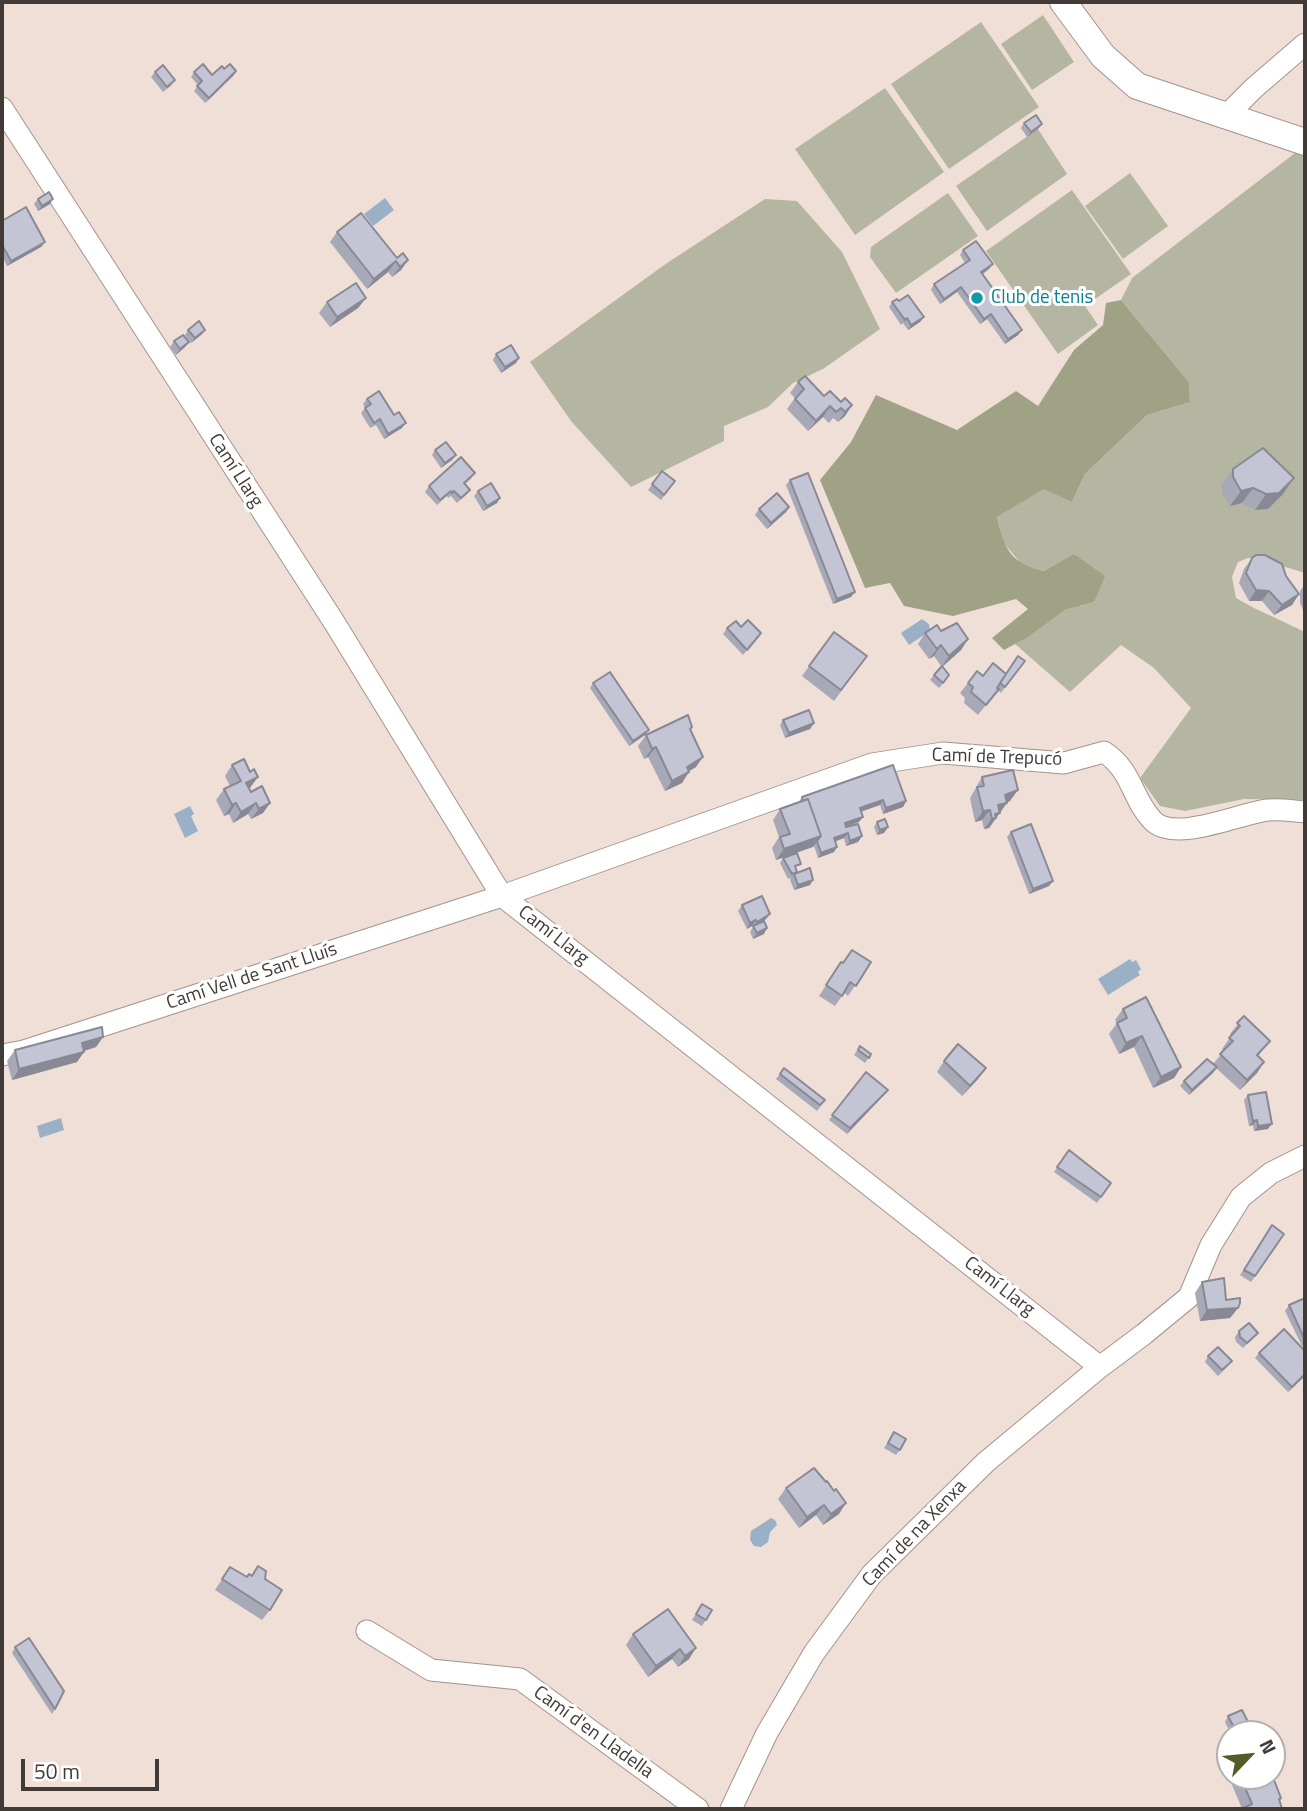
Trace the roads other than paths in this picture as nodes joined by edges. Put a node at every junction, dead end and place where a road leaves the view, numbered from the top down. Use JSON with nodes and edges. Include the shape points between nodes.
{"nodes":[{"id":1,"x":1063,"y":2,"type":"edge"},
{"id":2,"x":1305,"y":44,"type":"edge"},
{"id":3,"x":2,"y":108,"type":"edge"},
{"id":4,"x":1227,"y":115,"type":"junction"},
{"id":5,"x":1305,"y":142,"type":"edge"},
{"id":6,"x":1305,"y":812,"type":"edge"},
{"id":7,"x":502,"y":896,"type":"junction"},
{"id":8,"x":2,"y":1055,"type":"edge"},
{"id":9,"x":1305,"y":1157,"type":"edge"},
{"id":10,"x":1100,"y":1367,"type":"junction"},
{"id":11,"x":367,"y":1631,"type":"dead end"},
{"id":12,"x":698,"y":1809,"type":"edge"},
{"id":13,"x":731,"y":1809,"type":"edge"}],
"edges":[{"from":1,"to":4,"type":"street","via":[[1103,56],[1138,86]]},
{"from":2,"to":4,"type":"street"},
{"from":3,"to":7,"type":"street","name":"Camí Llarg","via":[[334,622]]},
{"from":4,"to":5,"type":"street"},
{"from":6,"to":7,"type":"street","name":"Camí de Trepucó","via":[[1268,810],[1191,829],[1172,828],[1155,823],[1135,795],[1126,771],[1104,752],[1064,763],[943,753],[872,764]]},
{"from":7,"to":8,"type":"street","name":"Camí Vell de Sant Lluís"},
{"from":7,"to":10,"type":"street","name":"Camí Llarg"},
{"from":9,"to":10,"type":"street","via":[[1271,1173],[1241,1197],[1211,1245],[1189,1297]]},
{"from":10,"to":13,"type":"street","name":"Camí de na Xenxa","via":[[986,1462],[873,1574],[814,1653],[767,1733]]},
{"from":11,"to":12,"type":"street","name":"Camí d'en Lladella","via":[[430,1670],[520,1679]]}]}
